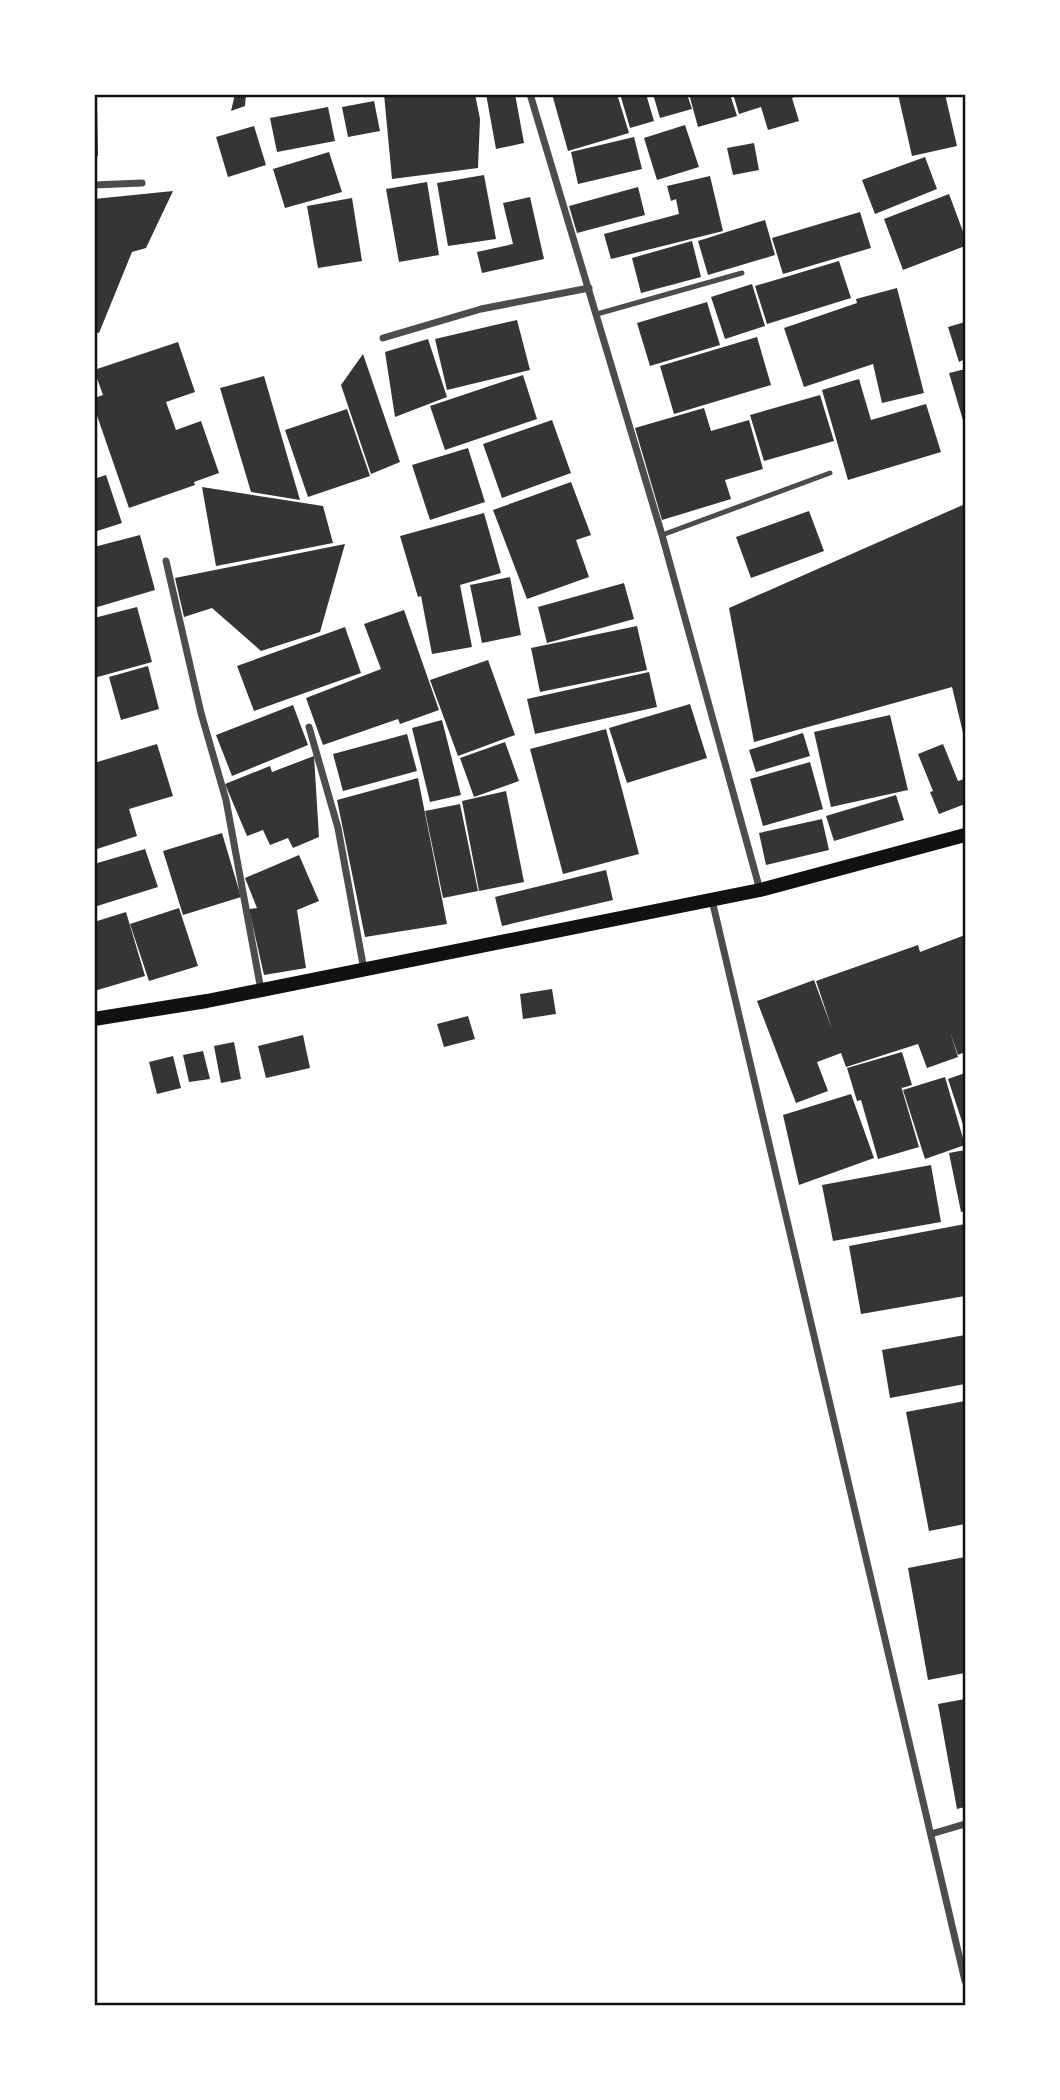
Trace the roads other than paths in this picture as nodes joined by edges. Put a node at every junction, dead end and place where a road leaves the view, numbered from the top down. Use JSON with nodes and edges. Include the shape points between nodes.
{"nodes":[{"id":1,"x":530,"y":94,"type":"edge"},
{"id":2,"x":142,"y":183,"type":"dead end"},
{"id":3,"x":94,"y":185,"type":"edge"},
{"id":4,"x":741,"y":273,"type":"dead end"},
{"id":5,"x":589,"y":288,"type":"junction"},
{"id":6,"x":597,"y":314,"type":"junction"},
{"id":7,"x":383,"y":338,"type":"dead end"},
{"id":8,"x":830,"y":474,"type":"dead end"},
{"id":9,"x":662,"y":536,"type":"junction"},
{"id":10,"x":166,"y":561,"type":"dead end"},
{"id":11,"x":309,"y":727,"type":"dead end"},
{"id":12,"x":965,"y":835,"type":"edge"},
{"id":13,"x":760,"y":890,"type":"junction"},
{"id":14,"x":712,"y":900,"type":"junction"},
{"id":15,"x":364,"y":970,"type":"junction"},
{"id":16,"x":261,"y":990,"type":"junction"},
{"id":17,"x":94,"y":1019,"type":"edge"},
{"id":18,"x":965,"y":1824,"type":"edge"},
{"id":19,"x":931,"y":1834,"type":"junction"},
{"id":20,"x":965,"y":1981,"type":"edge"}],
"edges":[{"from":1,"to":5,"type":"street"},
{"from":2,"to":3,"type":"street"},
{"from":4,"to":6,"type":"lane"},
{"from":5,"to":6,"type":"street"},
{"from":5,"to":7,"type":"street","via":[[470,312]]},
{"from":6,"to":9,"type":"street"},
{"from":8,"to":9,"type":"lane"},
{"from":9,"to":13,"type":"street"},
{"from":10,"to":16,"type":"street","via":[[226,800]]},
{"from":11,"to":15,"type":"street","via":[[338,828]]},
{"from":12,"to":13,"type":"main road"},
{"from":13,"to":14,"type":"main road"},
{"from":14,"to":15,"type":"main road"},
{"from":14,"to":19,"type":"street"},
{"from":15,"to":16,"type":"main road"},
{"from":16,"to":17,"type":"main road"},
{"from":18,"to":19,"type":"street"},
{"from":19,"to":20,"type":"street"}]}
